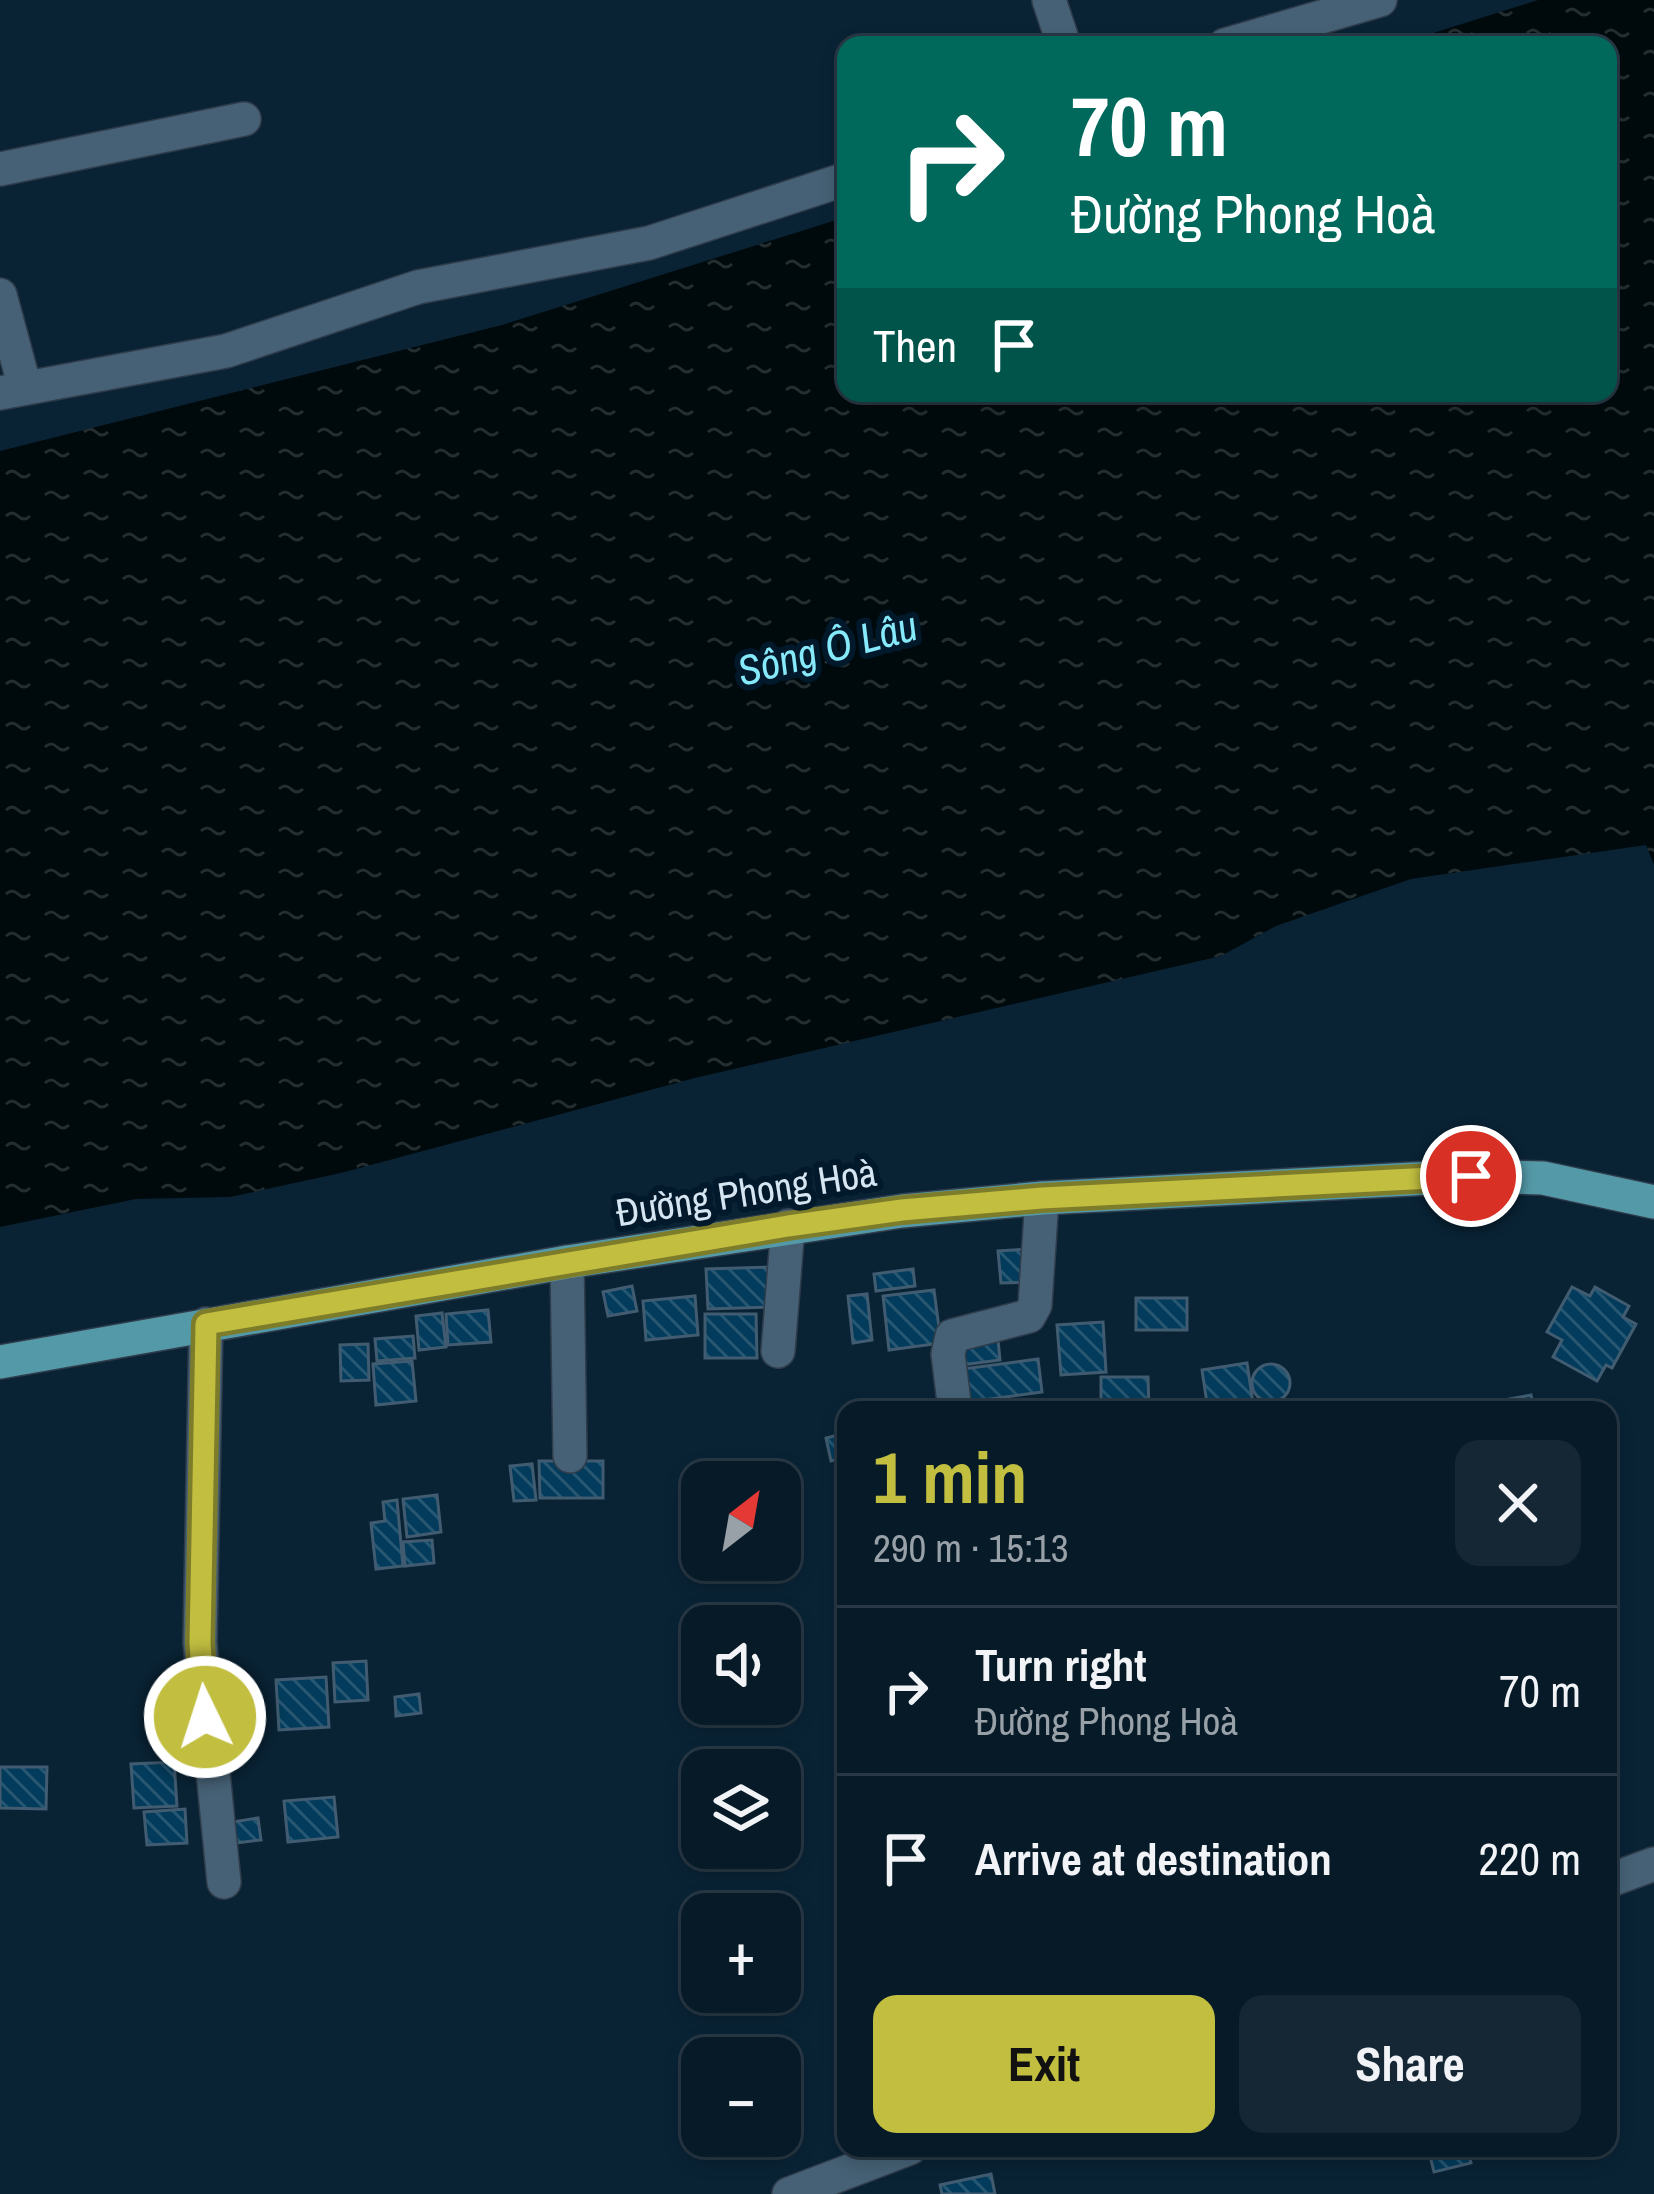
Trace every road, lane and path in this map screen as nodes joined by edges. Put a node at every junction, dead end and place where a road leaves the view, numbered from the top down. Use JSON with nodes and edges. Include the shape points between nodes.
{"nodes":[{"id":1,"x":1049,"y":0,"type":"edge"},
{"id":2,"x":1380,"y":0,"type":"edge"},
{"id":3,"x":1061,"y":36,"type":"edge"},
{"id":4,"x":1256,"y":36,"type":"edge"},
{"id":5,"x":244,"y":119,"type":"dead end"},
{"id":6,"x":0,"y":169,"type":"edge"},
{"id":7,"x":837,"y":182,"type":"edge"},
{"id":8,"x":0,"y":295,"type":"edge"},
{"id":9,"x":13,"y":391,"type":"edge"},
{"id":10,"x":1042,"y":1198,"type":"junction"},
{"id":11,"x":1654,"y":1202,"type":"edge"},
{"id":12,"x":788,"y":1226,"type":"junction"},
{"id":13,"x":567,"y":1262,"type":"junction"},
{"id":14,"x":206,"y":1324,"type":"junction"},
{"id":15,"x":778,"y":1351,"type":"dead end"},
{"id":16,"x":0,"y":1362,"type":"edge"},
{"id":17,"x":954,"y":1401,"type":"edge"},
{"id":18,"x":570,"y":1456,"type":"dead end"},
{"id":19,"x":1654,"y":1864,"type":"edge"},
{"id":20,"x":1617,"y":1878,"type":"edge"},
{"id":21,"x":224,"y":1882,"type":"dead end"},
{"id":22,"x":886,"y":2157,"type":"edge"},
{"id":23,"x":789,"y":2194,"type":"edge"}],
"edges":[{"from":1,"to":3,"type":"street"},
{"from":2,"to":4,"type":"street"},
{"from":5,"to":6,"type":"street"},
{"from":7,"to":9,"type":"street","via":[[649,243],[418,287],[226,350]]},
{"from":8,"to":9,"type":"street"},
{"from":10,"to":11,"type":"main road","name":"Đường Phong Hoà","via":[[1471,1176],[1543,1178]]},
{"from":10,"to":12,"type":"main road","name":"Đường Phong Hoà"},
{"from":10,"to":17,"type":"street","via":[[1035,1305],[1029,1316],[952,1336]]},
{"from":12,"to":13,"type":"main road","name":"Đường Phong Hoà"},
{"from":12,"to":15,"type":"street"},
{"from":13,"to":14,"type":"main road","name":"Đường Phong Hoà"},
{"from":13,"to":18,"type":"street"},
{"from":14,"to":16,"type":"main road","name":"Đường Phong Hoà"},
{"from":14,"to":21,"type":"street","via":[[200,1643]]},
{"from":19,"to":20,"type":"street"},
{"from":22,"to":23,"type":"street"}]}
